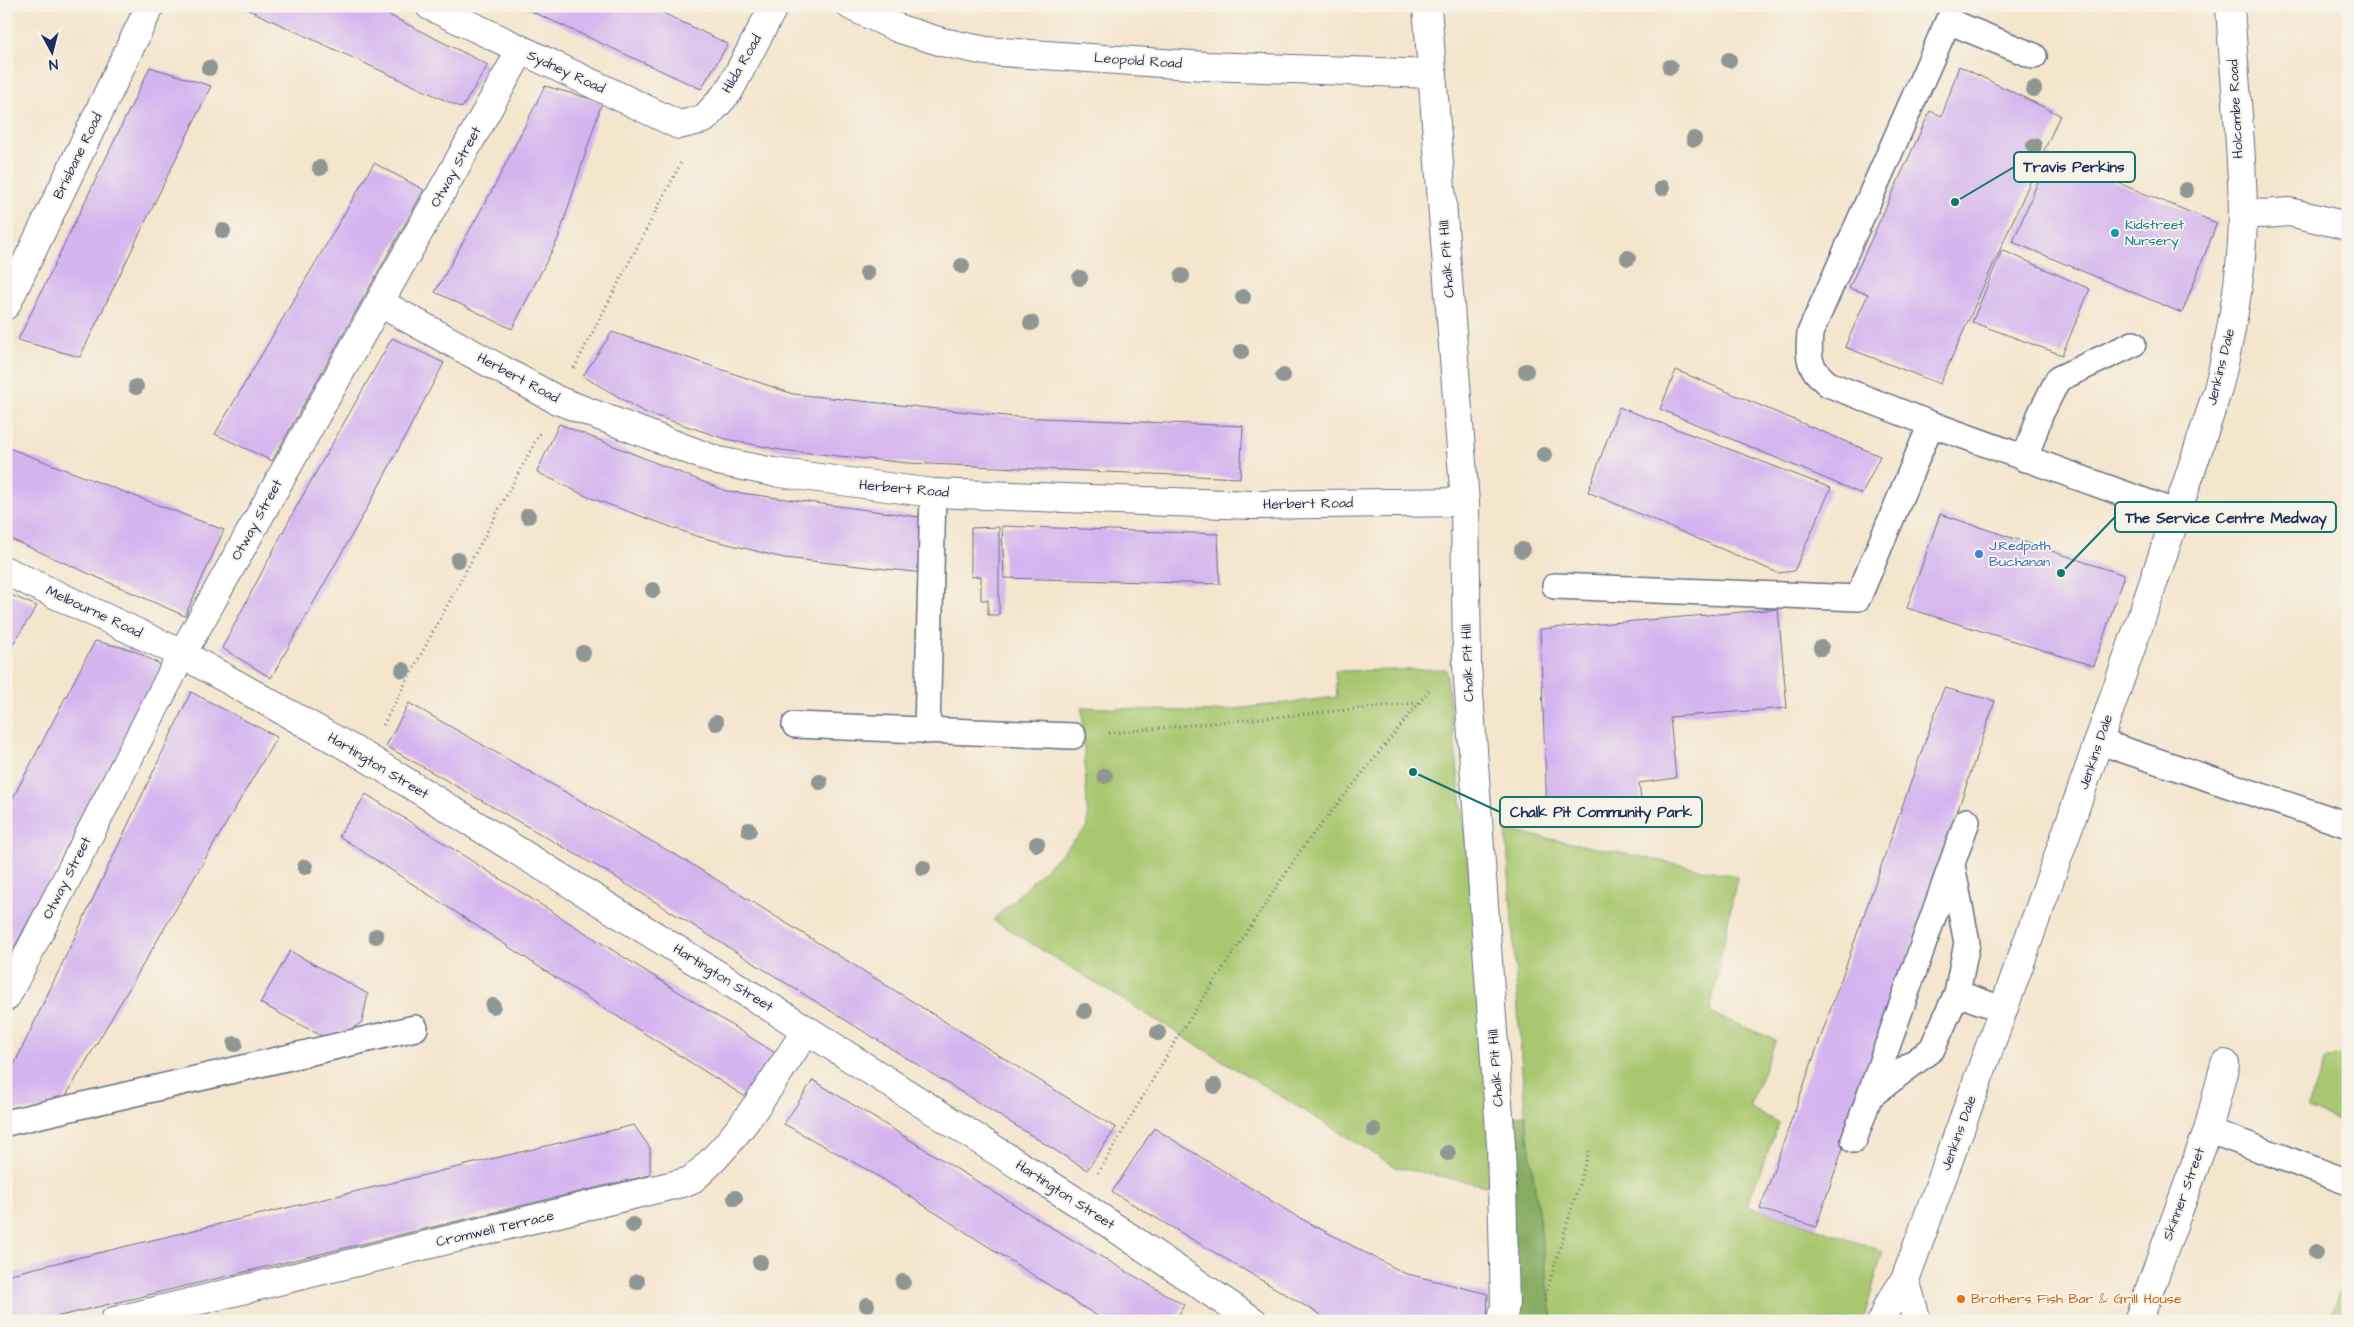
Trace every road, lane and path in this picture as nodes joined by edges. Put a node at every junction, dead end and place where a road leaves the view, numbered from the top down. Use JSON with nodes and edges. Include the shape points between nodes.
{"nodes":[{"id":1,"x":150,"y":6,"type":"edge"},
{"id":2,"x":430,"y":6,"type":"edge"},
{"id":3,"x":774,"y":6,"type":"edge"},
{"id":4,"x":850,"y":6,"type":"edge"},
{"id":5,"x":1427,"y":6,"type":"edge"},
{"id":6,"x":2230,"y":6,"type":"edge"},
{"id":7,"x":521,"y":50,"type":"junction"},
{"id":8,"x":2034,"y":56,"type":"dead end"},
{"id":9,"x":1433,"y":74,"type":"junction"},
{"id":10,"x":704,"y":118,"type":"junction"},
{"id":11,"x":2243,"y":212,"type":"junction"},
{"id":12,"x":2348,"y":226,"type":"edge"},
{"id":13,"x":380,"y":303,"type":"junction"},
{"id":14,"x":6,"y":305,"type":"edge"},
{"id":15,"x":2133,"y":344,"type":"dead end"},
{"id":16,"x":557,"y":400,"type":"junction"},
{"id":17,"x":1930,"y":424,"type":"junction"},
{"id":18,"x":2025,"y":460,"type":"junction"},
{"id":19,"x":933,"y":493,"type":"junction"},
{"id":20,"x":1465,"y":502,"type":"junction"},
{"id":21,"x":2177,"y":513,"type":"junction"},
{"id":22,"x":6,"y":571,"type":"edge"},
{"id":23,"x":1555,"y":586,"type":"dead end"},
{"id":24,"x":182,"y":654,"type":"junction"},
{"id":25,"x":1467,"y":664,"type":"junction"},
{"id":26,"x":1418,"y":703,"type":"junction"},
{"id":27,"x":795,"y":725,"type":"dead end"},
{"id":28,"x":927,"y":731,"type":"junction"},
{"id":29,"x":1073,"y":736,"type":"joint"},
{"id":30,"x":2100,"y":742,"type":"junction"},
{"id":31,"x":366,"y":757,"type":"junction"},
{"id":32,"x":1967,"y":821,"type":"dead end"},
{"id":33,"x":2348,"y":825,"type":"edge"},
{"id":34,"x":1952,"y":864,"type":"junction"},
{"id":35,"x":1957,"y":993,"type":"junction"},
{"id":36,"x":6,"y":997,"type":"edge"},
{"id":37,"x":2004,"y":1010,"type":"junction"},
{"id":38,"x":415,"y":1028,"type":"dead end"},
{"id":39,"x":807,"y":1030,"type":"junction"},
{"id":40,"x":2225,"y":1064,"type":"dead end"},
{"id":41,"x":1870,"y":1096,"type":"junction"},
{"id":42,"x":6,"y":1123,"type":"edge"},
{"id":43,"x":2208,"y":1130,"type":"junction"},
{"id":44,"x":1854,"y":1140,"type":"dead end"},
{"id":45,"x":1589,"y":1151,"type":"dead end"},
{"id":46,"x":2348,"y":1182,"type":"edge"},
{"id":47,"x":1080,"y":1204,"type":"junction"},
{"id":48,"x":1905,"y":1280,"type":"junction"},
{"id":49,"x":1543,"y":1307,"type":"dead end"},
{"id":50,"x":114,"y":1321,"type":"edge"},
{"id":51,"x":1253,"y":1321,"type":"edge"},
{"id":52,"x":1502,"y":1321,"type":"edge"},
{"id":53,"x":1882,"y":1321,"type":"edge"},
{"id":54,"x":1918,"y":1321,"type":"edge"},
{"id":55,"x":2138,"y":1321,"type":"edge"}],
"edges":[{"from":1,"to":14,"type":"street","name":"Brisbane Road"},
{"from":2,"to":7,"type":"street","name":"Sydney Road"},
{"from":3,"to":10,"type":"street","name":"Hilda Road","via":[[729,91]]},
{"from":4,"to":9,"type":"street","name":"Leopold Road","via":[[900,29],[942,42],[986,50],[1206,66]]},
{"from":5,"to":9,"type":"street","name":"Chalk Pit Hill"},
{"from":6,"to":11,"type":"street","name":"Holcombe Road"},
{"from":7,"to":10,"type":"street","name":"Sydney Road","via":[[679,125]]},
{"from":7,"to":13,"type":"street","name":"Otway Street"},
{"from":8,"to":17,"type":"lane","via":[[1948,21],[1810,334],[1808,357],[1814,372],[1828,384]]},
{"from":9,"to":20,"type":"street","name":"Chalk Pit Hill"},
{"from":10,"to":16,"type":"path"},
{"from":11,"to":12,"type":"street","via":[[2289,212]]},
{"from":11,"to":21,"type":"street","name":"Jenkins Dale","via":[[2237,287],[2224,367]]},
{"from":13,"to":16,"type":"street","name":"Herbert Road"},
{"from":13,"to":24,"type":"street","name":"Otway Street"},
{"from":15,"to":18,"type":"lane","via":[[2058,379],[2040,415]]},
{"from":16,"to":19,"type":"street","name":"Herbert Road","via":[[718,461],[827,481]]},
{"from":16,"to":31,"type":"path"},
{"from":17,"to":18,"type":"lane"},
{"from":17,"to":23,"type":"lane","via":[[1858,598]]},
{"from":18,"to":21,"type":"lane"},
{"from":19,"to":20,"type":"street","name":"Herbert Road","via":[[1252,505]]},
{"from":19,"to":28,"type":"lane"},
{"from":20,"to":25,"type":"street","name":"Chalk Pit Hill"},
{"from":21,"to":30,"type":"street","name":"Jenkins Dale"},
{"from":22,"to":24,"type":"street","name":"Melbourne Road"},
{"from":24,"to":31,"type":"street","name":"Hartington Street"},
{"from":24,"to":36,"type":"street","name":"Otway Street"},
{"from":25,"to":26,"type":"path","via":[[1446,668]]},
{"from":25,"to":52,"type":"street","name":"Chalk Pit Hill","via":[[1501,1145],[1505,1305]]},
{"from":26,"to":29,"type":"path"},
{"from":26,"to":47,"type":"path","via":[[1303,847],[1180,1034]]},
{"from":27,"to":28,"type":"lane"},
{"from":28,"to":29,"type":"lane"},
{"from":30,"to":33,"type":"lane"},
{"from":30,"to":37,"type":"street","name":"Jenkins Dale"},
{"from":31,"to":39,"type":"street","name":"Hartington Street"},
{"from":32,"to":34,"type":"lane"},
{"from":34,"to":35,"type":"lane","via":[[1967,943]]},
{"from":34,"to":41,"type":"lane"},
{"from":35,"to":37,"type":"lane"},
{"from":35,"to":41,"type":"lane","via":[[1932,1049]]},
{"from":37,"to":48,"type":"street","name":"Jenkins Dale"},
{"from":38,"to":42,"type":"lane"},
{"from":39,"to":47,"type":"street","name":"Hartington Street"},
{"from":39,"to":50,"type":"street","name":"Cromwell Terrace","via":[[728,1144],[690,1181]]},
{"from":40,"to":43,"type":"street","name":"Skinner Street"},
{"from":41,"to":44,"type":"lane"},
{"from":43,"to":46,"type":"lane"},
{"from":43,"to":55,"type":"street","name":"Skinner Street"},
{"from":45,"to":49,"type":"path"},
{"from":47,"to":51,"type":"street","name":"Hartington Street"},
{"from":48,"to":53,"type":"street","name":"Jenkins Dale"},
{"from":48,"to":54,"type":"street"}]}
